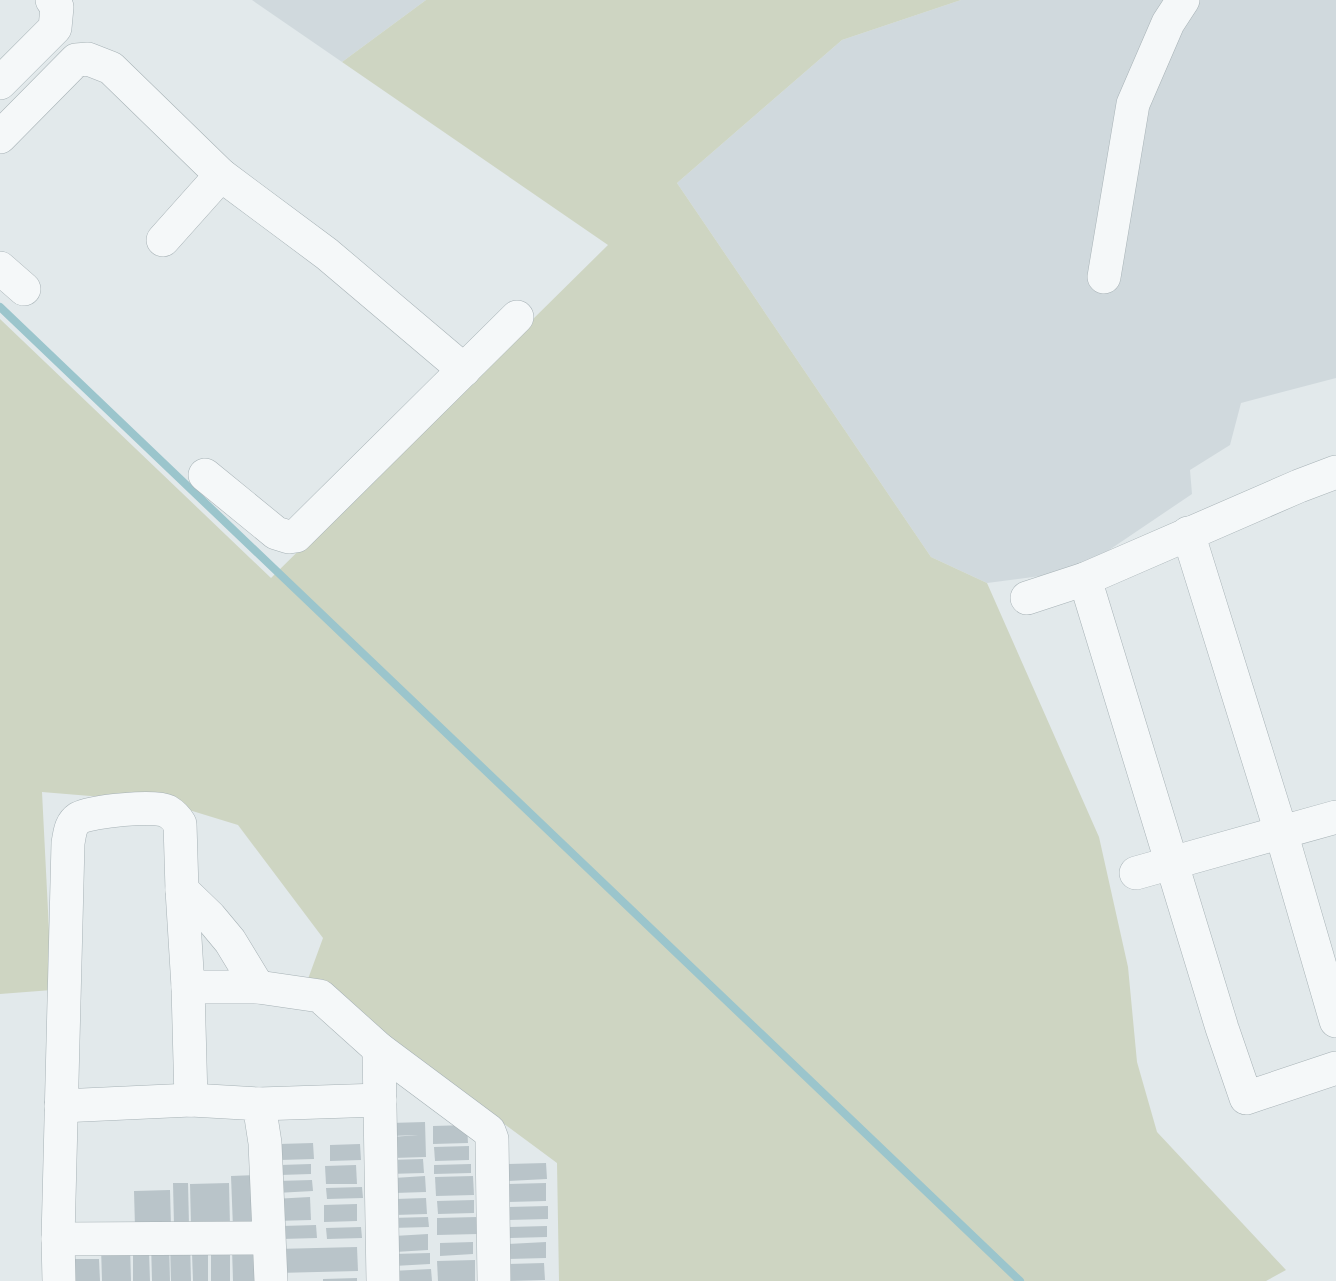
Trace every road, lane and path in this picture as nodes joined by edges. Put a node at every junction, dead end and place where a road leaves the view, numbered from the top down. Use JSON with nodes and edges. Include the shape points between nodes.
{"nodes":[{"id":1,"x":52,"y":0,"type":"edge"},
{"id":2,"x":1183,"y":0,"type":"edge"},
{"id":3,"x":0,"y":83,"type":"edge"},
{"id":4,"x":0,"y":137,"type":"edge"},
{"id":5,"x":221,"y":175,"type":"junction"},
{"id":6,"x":163,"y":240,"type":"dead end"},
{"id":7,"x":0,"y":268,"type":"edge"},
{"id":8,"x":1104,"y":277,"type":"dead end"},
{"id":9,"x":24,"y":289,"type":"dead end"},
{"id":10,"x":517,"y":317,"type":"dead end"},
{"id":11,"x":464,"y":369,"type":"junction"},
{"id":12,"x":1336,"y":472,"type":"edge"},
{"id":13,"x":205,"y":475,"type":"dead end"},
{"id":14,"x":1188,"y":534,"type":"junction"},
{"id":15,"x":1084,"y":579,"type":"junction"},
{"id":16,"x":1027,"y":598,"type":"dead end"},
{"id":17,"x":1336,"y":817,"type":"edge"},
{"id":18,"x":1281,"y":832,"type":"junction"},
{"id":19,"x":1172,"y":864,"type":"junction"},
{"id":20,"x":1136,"y":873,"type":"dead end"},
{"id":21,"x":182,"y":890,"type":"junction"},
{"id":22,"x":188,"y":987,"type":"junction"},
{"id":23,"x":258,"y":987,"type":"junction"},
{"id":24,"x":1336,"y":1021,"type":"edge"},
{"id":25,"x":379,"y":1049,"type":"junction"},
{"id":26,"x":1336,"y":1068,"type":"edge"},
{"id":27,"x":191,"y":1100,"type":"junction"},
{"id":28,"x":380,"y":1100,"type":"junction"},
{"id":29,"x":259,"y":1104,"type":"junction"},
{"id":30,"x":61,"y":1106,"type":"junction"},
{"id":31,"x":268,"y":1238,"type":"junction"},
{"id":32,"x":58,"y":1239,"type":"junction"},
{"id":33,"x":59,"y":1281,"type":"edge"},
{"id":34,"x":271,"y":1281,"type":"edge"},
{"id":35,"x":383,"y":1281,"type":"edge"},
{"id":36,"x":494,"y":1281,"type":"edge"}],
"edges":[{"from":1,"to":3,"type":"street","via":[[57,7],[55,28]]},
{"from":2,"to":8,"type":"street","via":[[1168,23],[1132,104]]},
{"from":4,"to":5,"type":"street","via":[[76,60],[88,59],[111,68]]},
{"from":5,"to":6,"type":"street"},
{"from":5,"to":11,"type":"street","via":[[327,254]]},
{"from":7,"to":9,"type":"street"},
{"from":10,"to":11,"type":"street"},
{"from":11,"to":13,"type":"street","via":[[296,536],[276,533]]},
{"from":12,"to":14,"type":"street"},
{"from":14,"to":15,"type":"street"},
{"from":14,"to":18,"type":"street"},
{"from":15,"to":16,"type":"street"},
{"from":15,"to":19,"type":"street"},
{"from":17,"to":18,"type":"street"},
{"from":18,"to":19,"type":"street"},
{"from":18,"to":24,"type":"street"},
{"from":19,"to":20,"type":"street"},
{"from":19,"to":26,"type":"street","via":[[1246,1098]]},
{"from":21,"to":22,"type":"street"},
{"from":21,"to":23,"type":"street","via":[[230,941]]},
{"from":21,"to":30,"type":"street","via":[[180,824],[165,810],[107,810],[80,818],[71,826]]},
{"from":22,"to":23,"type":"street"},
{"from":22,"to":27,"type":"street"},
{"from":23,"to":25,"type":"street","via":[[320,996]]},
{"from":25,"to":28,"type":"street"},
{"from":25,"to":36,"type":"street","via":[[489,1131]]},
{"from":27,"to":29,"type":"street"},
{"from":27,"to":30,"type":"street"},
{"from":28,"to":29,"type":"street"},
{"from":28,"to":35,"type":"street"},
{"from":29,"to":31,"type":"street","via":[[265,1143]]},
{"from":30,"to":32,"type":"street"},
{"from":31,"to":32,"type":"street"},
{"from":31,"to":34,"type":"street"},
{"from":32,"to":33,"type":"street"}]}
